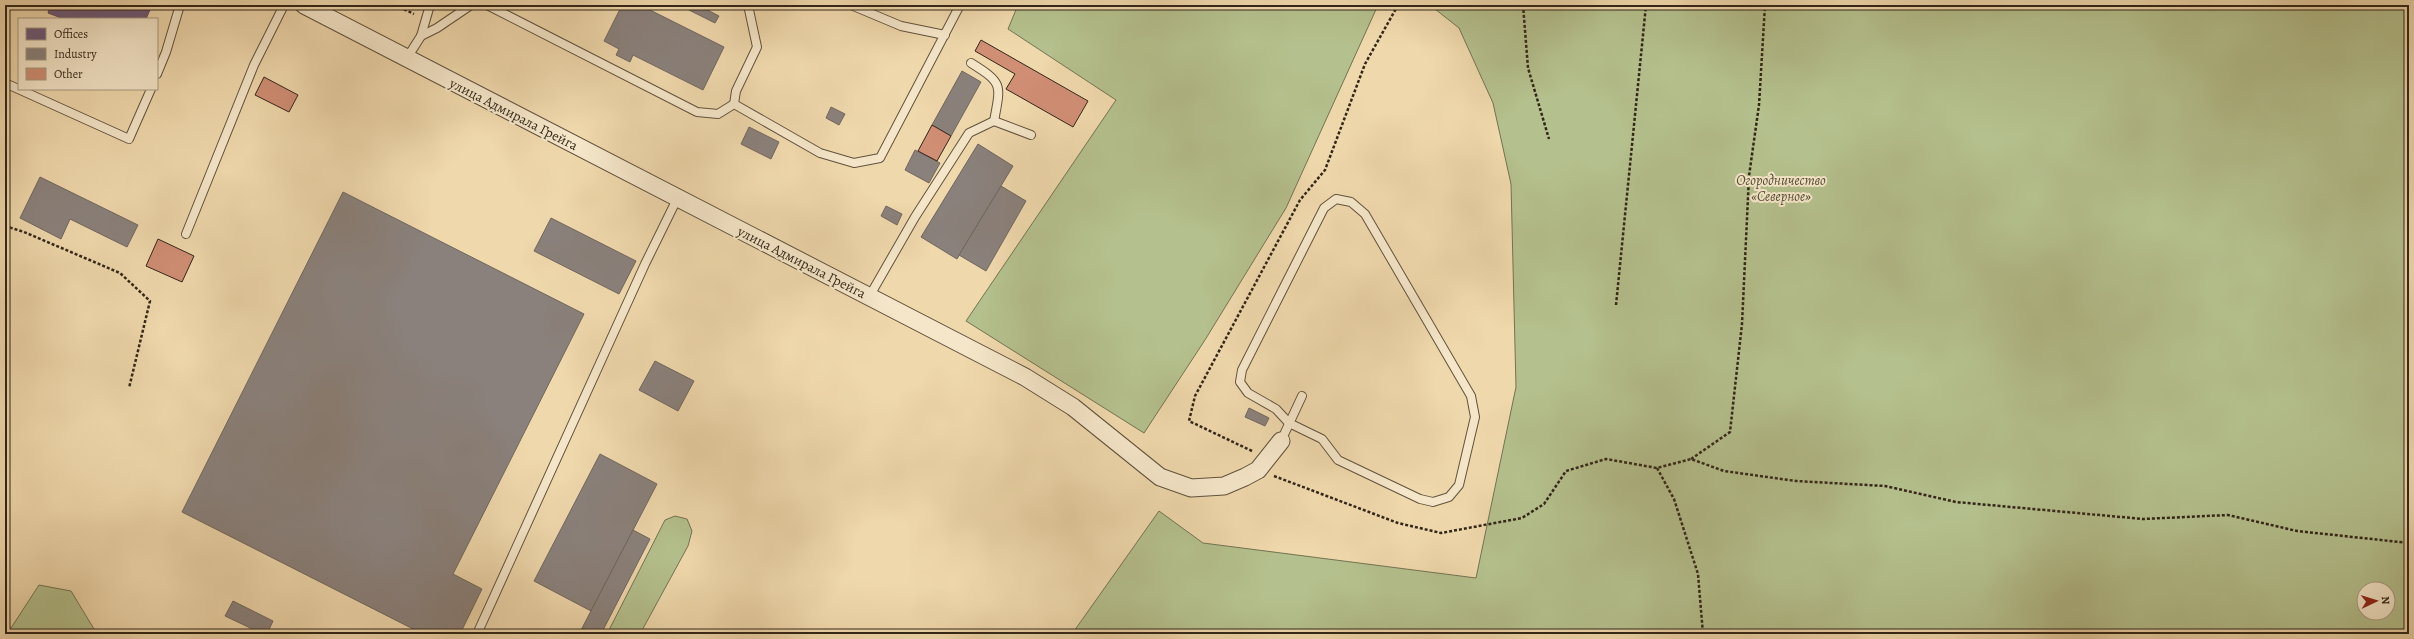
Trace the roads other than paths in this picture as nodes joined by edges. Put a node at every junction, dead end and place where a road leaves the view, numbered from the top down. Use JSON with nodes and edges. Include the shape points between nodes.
{"nodes":[{"id":1,"x":180,"y":5,"type":"edge"},
{"id":2,"x":284,"y":5,"type":"edge"},
{"id":3,"x":304,"y":5,"type":"edge"},
{"id":4,"x":430,"y":5,"type":"edge"},
{"id":5,"x":471,"y":5,"type":"edge"},
{"id":6,"x":487,"y":5,"type":"edge"},
{"id":7,"x":748,"y":5,"type":"edge"},
{"id":8,"x":851,"y":5,"type":"edge"},
{"id":9,"x":960,"y":5,"type":"edge"},
{"id":10,"x":945,"y":35,"type":"junction"},
{"id":11,"x":421,"y":36,"type":"junction"},
{"id":12,"x":407,"y":58,"type":"junction"},
{"id":13,"x":971,"y":63,"type":"dead end"},
{"id":14,"x":158,"y":72,"type":"edge"},
{"id":15,"x":5,"y":83,"type":"edge"},
{"id":16,"x":18,"y":89,"type":"edge"},
{"id":17,"x":20,"y":90,"type":"edge"},
{"id":18,"x":151,"y":90,"type":"edge"},
{"id":19,"x":734,"y":104,"type":"junction"},
{"id":20,"x":994,"y":120,"type":"junction"},
{"id":21,"x":1031,"y":135,"type":"dead end"},
{"id":22,"x":677,"y":199,"type":"junction"},
{"id":23,"x":186,"y":234,"type":"dead end"},
{"id":24,"x":869,"y":297,"type":"junction"},
{"id":25,"x":1302,"y":396,"type":"dead end"},
{"id":26,"x":1289,"y":423,"type":"junction"},
{"id":27,"x":1281,"y":441,"type":"joint"},
{"id":28,"x":477,"y":634,"type":"edge"}],
"edges":[{"from":1,"to":14,"type":"lane"},
{"from":2,"to":23,"type":"lane","via":[[254,65]]},
{"from":3,"to":12,"type":"street","name":"улица Адмирала Грейга"},
{"from":4,"to":11,"type":"lane"},
{"from":5,"to":11,"type":"lane"},
{"from":6,"to":19,"type":"lane","via":[[697,112],[718,114]]},
{"from":7,"to":19,"type":"lane","via":[[757,47],[736,91]]},
{"from":8,"to":10,"type":"lane","via":[[901,26]]},
{"from":9,"to":10,"type":"lane"},
{"from":10,"to":19,"type":"lane","via":[[880,158],[854,163],[820,153]]},
{"from":11,"to":12,"type":"lane"},
{"from":12,"to":22,"type":"street","name":"улица Адмирала Грейга"},
{"from":13,"to":20,"type":"lane","via":[[994,78],[999,94]]},
{"from":15,"to":16,"type":"lane"},
{"from":17,"to":18,"type":"lane","via":[[129,139]]},
{"from":20,"to":21,"type":"lane"},
{"from":20,"to":24,"type":"lane","via":[[969,133]]},
{"from":22,"to":24,"type":"street","name":"улица Адмирала Грейга"},
{"from":22,"to":28,"type":"lane"},
{"from":24,"to":27,"type":"street","name":"улица Адмирала Грейга","via":[[1025,377],[1073,407],[1160,477],[1191,488],[1224,486],[1263,464]]},
{"from":25,"to":26,"type":"lane"},
{"from":26,"to":26,"type":"lane","via":[[1322,439],[1338,460],[1420,499],[1433,502],[1449,497],[1459,485],[1475,416],[1471,396],[1365,214],[1351,202],[1336,199],[1324,208],[1242,370],[1240,382],[1248,393],[1276,409]]},
{"from":26,"to":27,"type":"lane"}]}
